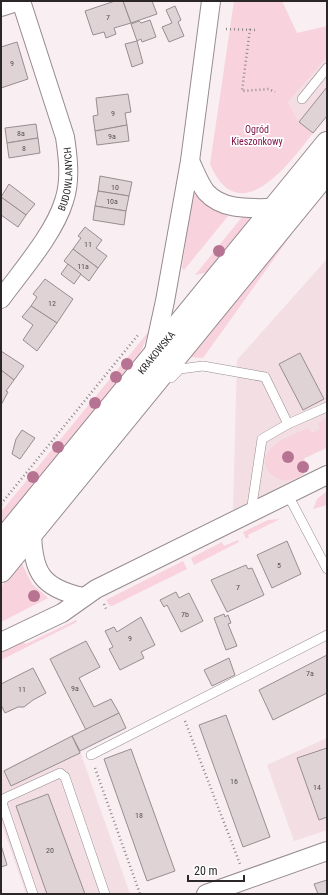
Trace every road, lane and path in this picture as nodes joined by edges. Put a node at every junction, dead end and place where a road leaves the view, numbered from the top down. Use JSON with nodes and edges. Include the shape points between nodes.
{"nodes":[{"id":1,"x":21,"y":1,"type":"edge"},
{"id":2,"x":212,"y":1,"type":"edge"},
{"id":3,"x":1,"y":7,"type":"edge"},
{"id":4,"x":225,"y":29,"type":"dead end"},
{"id":5,"x":250,"y":29,"type":"junction"},
{"id":6,"x":254,"y":30,"type":"dead end"},
{"id":7,"x":327,"y":68,"type":"edge"},
{"id":8,"x":275,"y":92,"type":"dead end"},
{"id":9,"x":302,"y":99,"type":"dead end"},
{"id":10,"x":327,"y":143,"type":"edge"},
{"id":11,"x":190,"y":161,"type":"junction"},
{"id":12,"x":321,"y":170,"type":"edge"},
{"id":13,"x":274,"y":208,"type":"junction"},
{"id":14,"x":1,"y":298,"type":"edge"},
{"id":15,"x":140,"y":332,"type":"dead end"},
{"id":16,"x":153,"y":356,"type":"junction"},
{"id":17,"x":327,"y":407,"type":"edge"},
{"id":18,"x":288,"y":424,"type":"junction"},
{"id":19,"x":108,"y":440,"type":"junction"},
{"id":20,"x":327,"y":475,"type":"edge"},
{"id":21,"x":288,"y":495,"type":"junction"},
{"id":22,"x":1,"y":504,"type":"edge"},
{"id":23,"x":251,"y":514,"type":"junction"},
{"id":24,"x":32,"y":533,"type":"junction"},
{"id":25,"x":1,"y":542,"type":"edge"},
{"id":26,"x":327,"y":569,"type":"edge"},
{"id":27,"x":1,"y":571,"type":"edge"},
{"id":28,"x":83,"y":597,"type":"junction"},
{"id":29,"x":327,"y":635,"type":"edge"},
{"id":30,"x":1,"y":642,"type":"edge"},
{"id":31,"x":181,"y":709,"type":"junction"},
{"id":32,"x":91,"y":755,"type":"joint"},
{"id":33,"x":327,"y":851,"type":"edge"},
{"id":34,"x":246,"y":880,"type":"junction"},
{"id":35,"x":33,"y":894,"type":"edge"},
{"id":36,"x":105,"y":894,"type":"edge"},
{"id":37,"x":140,"y":894,"type":"edge"},
{"id":38,"x":206,"y":894,"type":"edge"}],
"edges":[{"from":1,"to":3,"type":"street"},
{"from":1,"to":14,"type":"street","name":"BUDOWLANYCH","via":[[65,137],[68,157],[67,178],[65,199],[59,216]]},
{"from":2,"to":11,"type":"street"},
{"from":4,"to":5,"type":"path"},
{"from":5,"to":6,"type":"path"},
{"from":5,"to":8,"type":"path","via":[[242,90],[269,89]]},
{"from":7,"to":9,"type":"lane"},
{"from":10,"to":12,"type":"main road"},
{"from":11,"to":13,"type":"street","via":[[206,192],[213,198],[241,208]]},
{"from":11,"to":16,"type":"street","via":[[166,301]]},
{"from":12,"to":13,"type":"main road","name":"KRAKOWSKA"},
{"from":12,"to":19,"type":"main road","name":"KRAKOWSKA"},
{"from":13,"to":16,"type":"main road","name":"KRAKOWSKA"},
{"from":15,"to":22,"type":"path"},
{"from":16,"to":25,"type":"main road","name":"KRAKOWSKA"},
{"from":17,"to":18,"type":"lane"},
{"from":18,"to":19,"type":"lane","via":[[265,377],[203,366],[180,369]]},
{"from":18,"to":23,"type":"lane","via":[[262,439]]},
{"from":19,"to":24,"type":"main road","name":"KRAKOWSKA"},
{"from":20,"to":21,"type":"street"},
{"from":21,"to":23,"type":"street"},
{"from":21,"to":26,"type":"lane"},
{"from":23,"to":28,"type":"street"},
{"from":24,"to":27,"type":"main road","name":"KRAKOWSKA"},
{"from":24,"to":28,"type":"street","via":[[33,555],[38,571],[51,585],[67,594]]},
{"from":28,"to":30,"type":"street","via":[[62,613]]},
{"from":29,"to":31,"type":"lane"},
{"from":31,"to":32,"type":"lane"},
{"from":31,"to":34,"type":"path"},
{"from":32,"to":37,"type":"path"},
{"from":33,"to":34,"type":"street"},
{"from":34,"to":38,"type":"street"},
{"from":35,"to":36,"type":"lane","via":[[2,803],[5,798],[60,773],[65,777]]}]}
